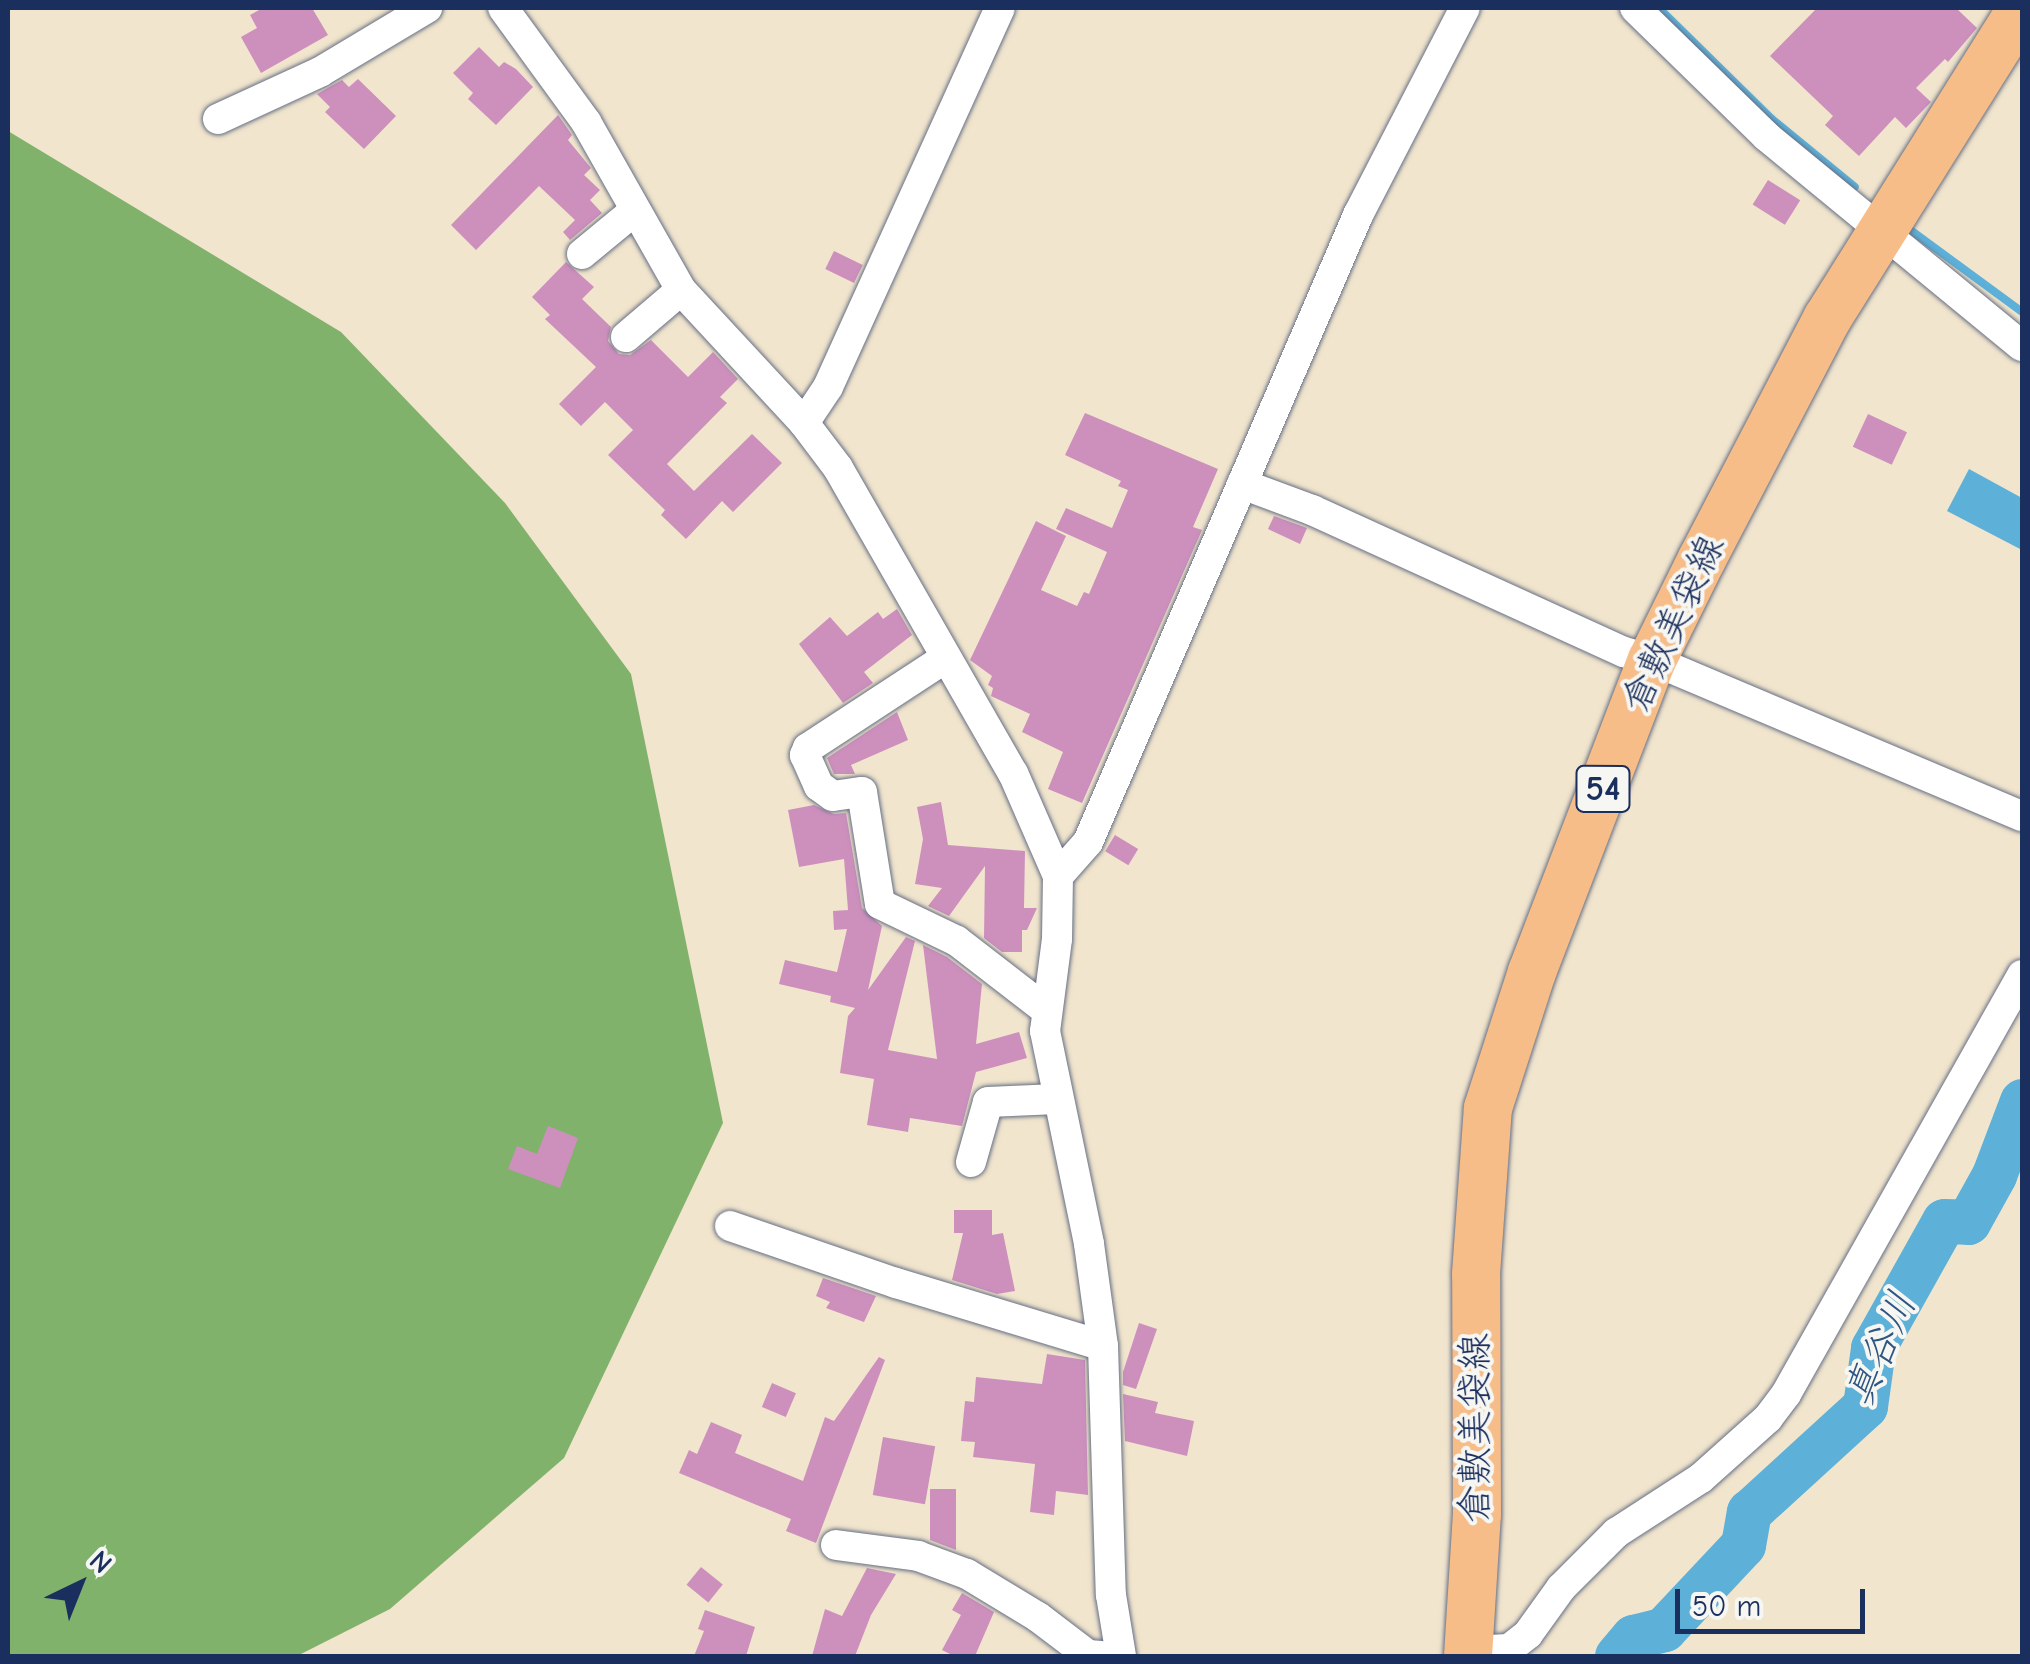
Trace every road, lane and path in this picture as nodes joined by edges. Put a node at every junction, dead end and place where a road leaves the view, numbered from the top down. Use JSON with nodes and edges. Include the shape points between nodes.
{"nodes":[{"id":1,"x":427,"y":8,"type":"edge"},
{"id":2,"x":504,"y":8,"type":"edge"},
{"id":3,"x":1000,"y":8,"type":"edge"},
{"id":4,"x":1465,"y":8,"type":"edge"},
{"id":5,"x":1634,"y":8,"type":"edge"},
{"id":6,"x":2022,"y":8,"type":"edge"},
{"id":7,"x":218,"y":119,"type":"dead end"},
{"id":8,"x":634,"y":212,"type":"junction"},
{"id":9,"x":1882,"y":232,"type":"junction"},
{"id":10,"x":582,"y":254,"type":"dead end"},
{"id":11,"x":681,"y":290,"type":"junction"},
{"id":12,"x":626,"y":337,"type":"dead end"},
{"id":13,"x":2022,"y":346,"type":"edge"},
{"id":14,"x":804,"y":423,"type":"junction"},
{"id":15,"x":1242,"y":484,"type":"junction"},
{"id":16,"x":944,"y":659,"type":"junction"},
{"id":17,"x":1652,"y":660,"type":"junction"},
{"id":18,"x":2022,"y":816,"type":"edge"},
{"id":19,"x":1058,"y":876,"type":"junction"},
{"id":20,"x":2022,"y":975,"type":"edge"},
{"id":21,"x":1045,"y":1009,"type":"junction"},
{"id":22,"x":1057,"y":1099,"type":"junction"},
{"id":23,"x":971,"y":1162,"type":"dead end"},
{"id":24,"x":730,"y":1226,"type":"dead end"},
{"id":25,"x":1104,"y":1346,"type":"junction"},
{"id":26,"x":836,"y":1545,"type":"dead end"},
{"id":27,"x":1468,"y":1654,"type":"edge"},
{"id":28,"x":1101,"y":1656,"type":"edge"},
{"id":29,"x":1121,"y":1656,"type":"edge"}],
"edges":[{"from":1,"to":7,"type":"street","via":[[320,72]]},
{"from":2,"to":8,"type":"street","via":[[586,122]]},
{"from":3,"to":14,"type":"street","via":[[828,387]]},
{"from":4,"to":15,"type":"street","via":[[1358,216]]},
{"from":5,"to":9,"type":"street","via":[[1766,136]]},
{"from":6,"to":9,"type":"main road","name":"倉敷美袋線","number":"54"},
{"from":8,"to":10,"type":"street"},
{"from":8,"to":11,"type":"street"},
{"from":9,"to":13,"type":"street"},
{"from":9,"to":17,"type":"main road","name":"倉敷美袋線","number":"54","via":[[1827,319]]},
{"from":11,"to":12,"type":"street"},
{"from":11,"to":14,"type":"street"},
{"from":14,"to":16,"type":"street","via":[[838,468]]},
{"from":15,"to":17,"type":"street"},
{"from":15,"to":19,"type":"street","via":[[1088,842]]},
{"from":16,"to":19,"type":"street","via":[[1013,773]]},
{"from":16,"to":21,"type":"street","via":[[805,755],[819,786],[832,796],[862,792],[880,904],[957,941]]},
{"from":17,"to":18,"type":"street"},
{"from":17,"to":27,"type":"main road","name":"倉敷美袋線","number":"54","via":[[1532,972],[1488,1108],[1476,1274],[1477,1514]]},
{"from":19,"to":21,"type":"street","via":[[1057,938]]},
{"from":20,"to":27,"type":"street","via":[[1768,1418],[1701,1478],[1616,1533],[1518,1642]]},
{"from":21,"to":22,"type":"street"},
{"from":22,"to":23,"type":"street","via":[[988,1102]]},
{"from":22,"to":25,"type":"street"},
{"from":24,"to":25,"type":"street"},
{"from":25,"to":29,"type":"street","via":[[1111,1594]]},
{"from":26,"to":28,"type":"street","via":[[918,1556],[967,1574],[1088,1655]]}]}
